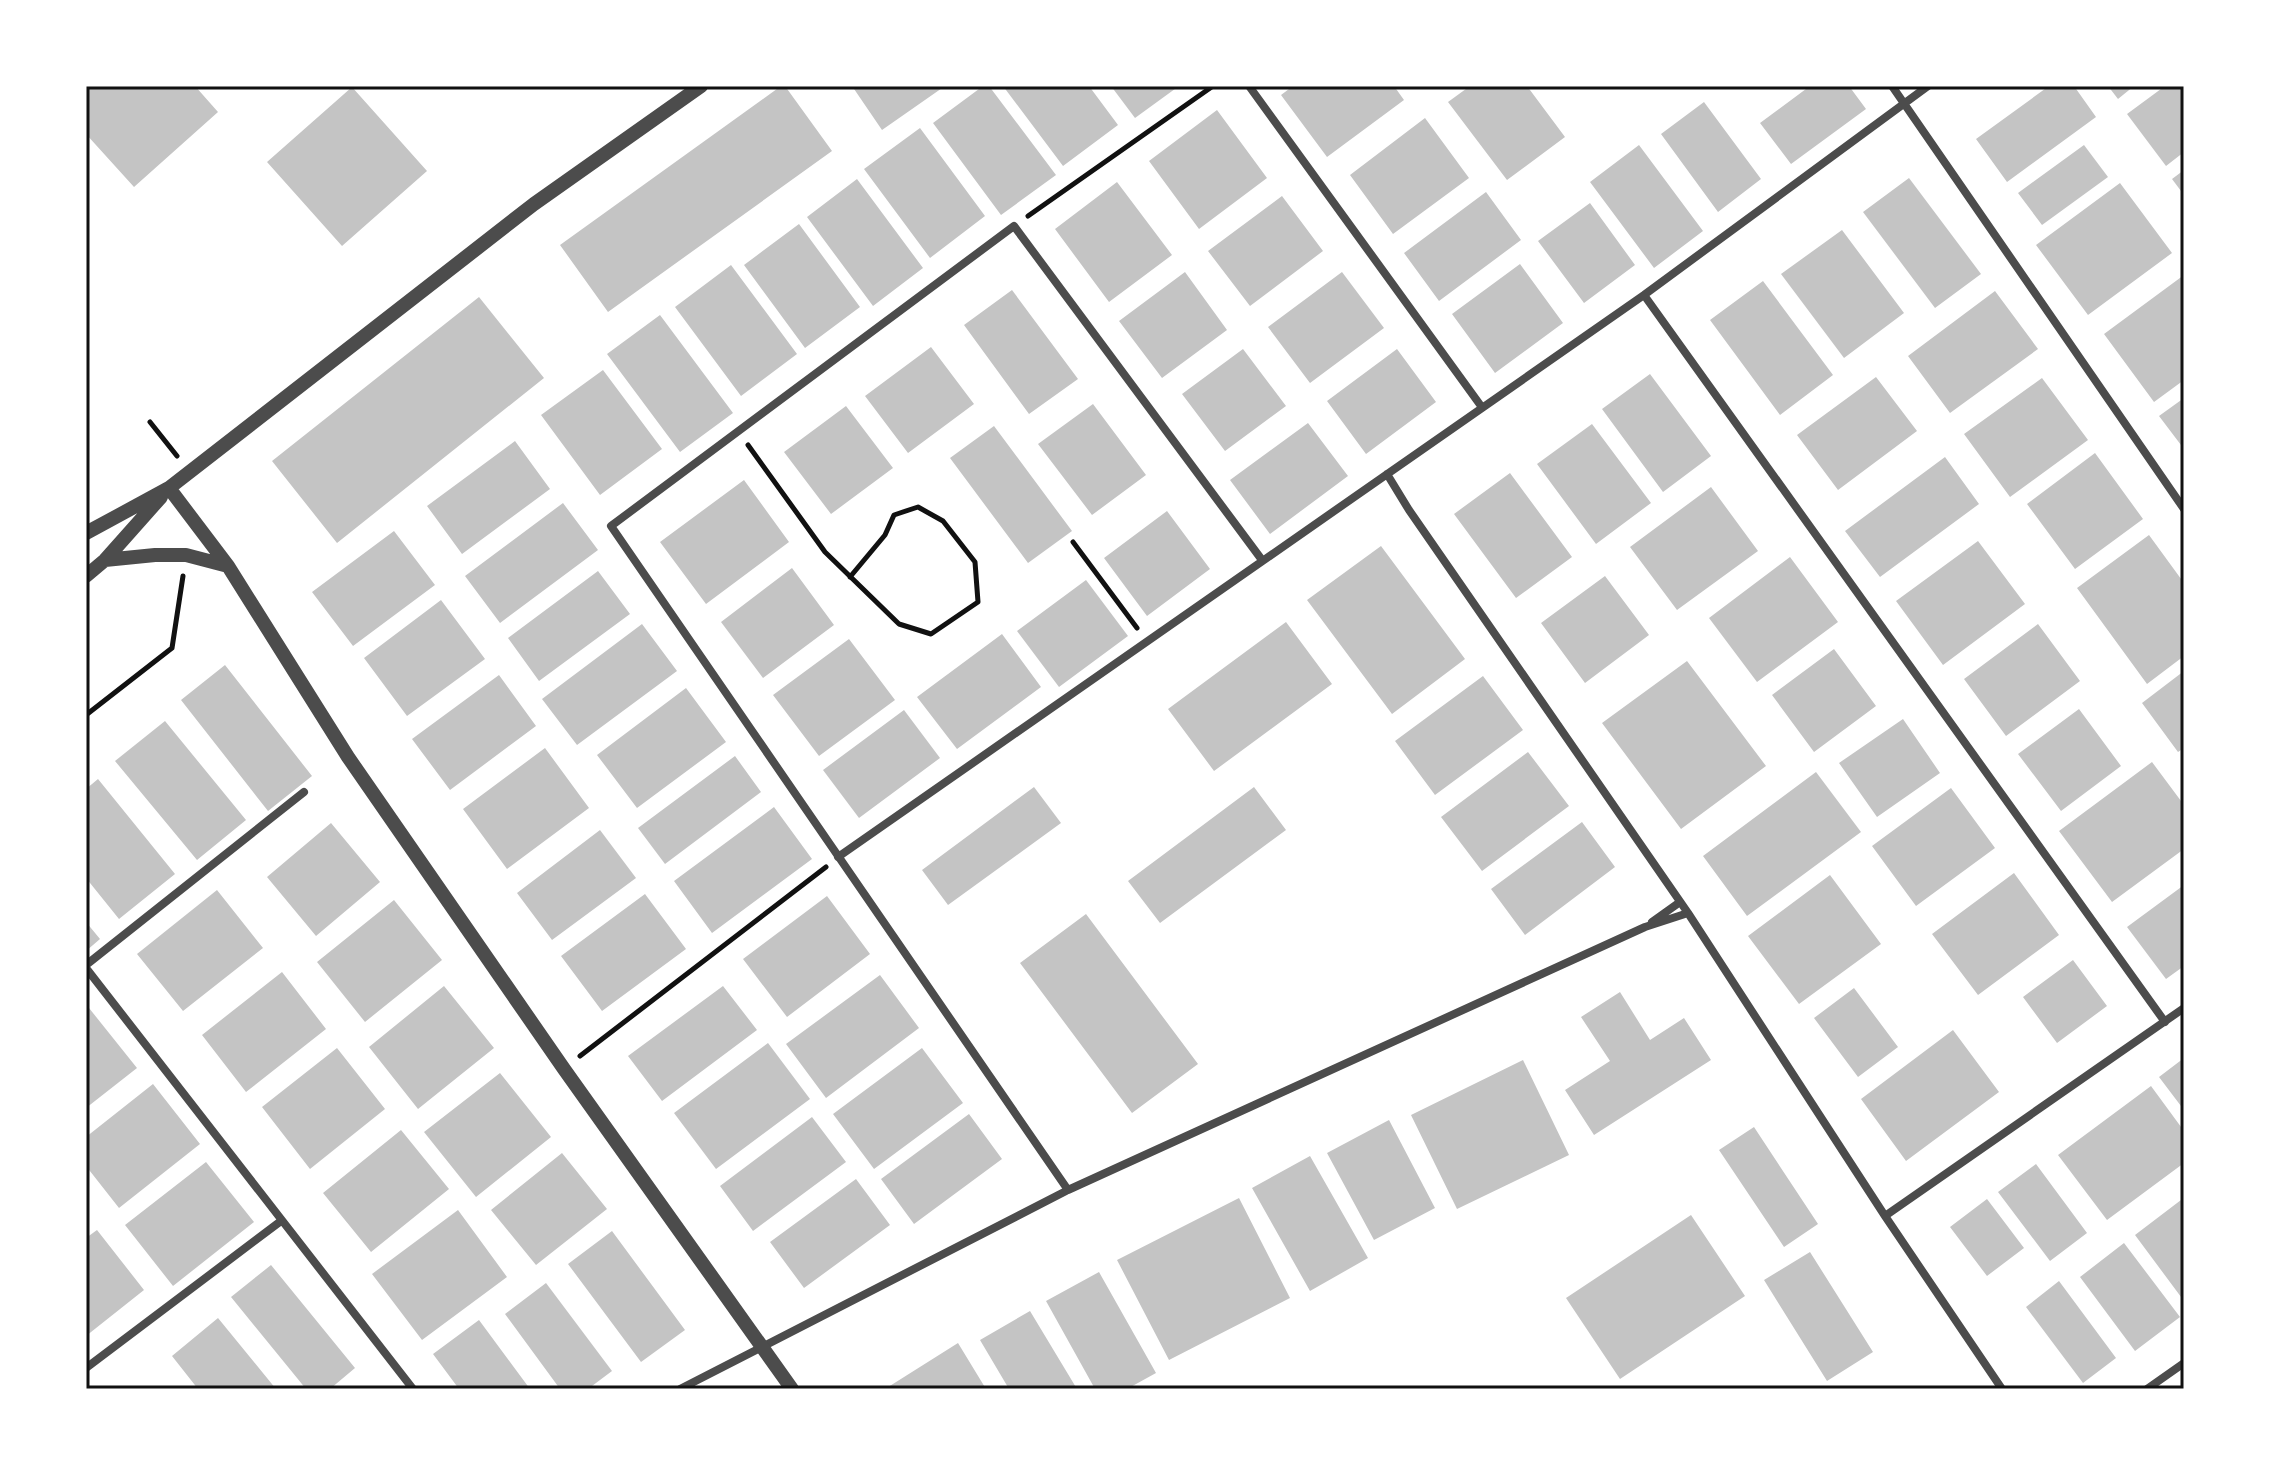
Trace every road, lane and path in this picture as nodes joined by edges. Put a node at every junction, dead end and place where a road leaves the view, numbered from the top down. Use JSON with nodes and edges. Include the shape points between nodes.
{"nodes":[{"id":1,"x":701,"y":86,"type":"edge"},
{"id":2,"x":1213,"y":86,"type":"edge"},
{"id":3,"x":1249,"y":86,"type":"edge"},
{"id":4,"x":1892,"y":86,"type":"edge"},
{"id":5,"x":1928,"y":86,"type":"edge"},
{"id":6,"x":1904,"y":104,"type":"junction"},
{"id":7,"x":1014,"y":226,"type":"junction"},
{"id":8,"x":1644,"y":295,"type":"junction"},
{"id":9,"x":1481,"y":406,"type":"junction"},
{"id":10,"x":150,"y":422,"type":"dead end"},
{"id":11,"x":738,"y":432,"type":"junction"},
{"id":12,"x":190,"y":471,"type":"junction"},
{"id":13,"x":1387,"y":474,"type":"junction"},
{"id":14,"x":169,"y":488,"type":"junction"},
{"id":15,"x":2184,"y":509,"type":"edge"},
{"id":16,"x":86,"y":533,"type":"edge"},
{"id":17,"x":1073,"y":542,"type":"dead end"},
{"id":18,"x":186,"y":555,"type":"junction"},
{"id":19,"x":105,"y":560,"type":"junction"},
{"id":20,"x":1262,"y":560,"type":"junction"},
{"id":21,"x":228,"y":566,"type":"junction"},
{"id":22,"x":86,"y":576,"type":"edge"},
{"id":23,"x":850,"y":577,"type":"junction"},
{"id":24,"x":1147,"y":642,"type":"junction"},
{"id":25,"x":86,"y":715,"type":"edge"},
{"id":26,"x":304,"y":792,"type":"dead end"},
{"id":27,"x":838,"y":857,"type":"junction"},
{"id":28,"x":1680,"y":902,"type":"junction"},
{"id":29,"x":1688,"y":913,"type":"junction"},
{"id":30,"x":1645,"y":927,"type":"junction"},
{"id":31,"x":86,"y":966,"type":"edge"},
{"id":32,"x":2184,"y":1008,"type":"edge"},
{"id":33,"x":2165,"y":1022,"type":"junction"},
{"id":34,"x":564,"y":1069,"type":"junction"},
{"id":35,"x":1068,"y":1190,"type":"junction"},
{"id":36,"x":1885,"y":1216,"type":"junction"},
{"id":37,"x":281,"y":1221,"type":"junction"},
{"id":38,"x":761,"y":1345,"type":"junction"},
{"id":39,"x":2184,"y":1363,"type":"edge"},
{"id":40,"x":86,"y":1368,"type":"edge"},
{"id":41,"x":413,"y":1389,"type":"edge"},
{"id":42,"x":680,"y":1389,"type":"edge"},
{"id":43,"x":792,"y":1389,"type":"edge"},
{"id":44,"x":2002,"y":1389,"type":"edge"},
{"id":45,"x":2147,"y":1389,"type":"edge"}],
"edges":[{"from":1,"to":12,"type":"street","via":[[534,204]]},
{"from":2,"to":7,"type":"path"},
{"from":3,"to":9,"type":"street"},
{"from":4,"to":6,"type":"street"},
{"from":5,"to":6,"type":"street"},
{"from":6,"to":8,"type":"street"},
{"from":6,"to":15,"type":"street"},
{"from":7,"to":11,"type":"street"},
{"from":7,"to":20,"type":"street"},
{"from":8,"to":9,"type":"street"},
{"from":8,"to":33,"type":"street"},
{"from":9,"to":13,"type":"street"},
{"from":10,"to":12,"type":"path"},
{"from":11,"to":23,"type":"path","via":[[825,552]]},
{"from":11,"to":27,"type":"street","via":[[611,526]]},
{"from":12,"to":14,"type":"street"},
{"from":13,"to":20,"type":"street"},
{"from":13,"to":28,"type":"street"},
{"from":14,"to":16,"type":"street"},
{"from":14,"to":19,"type":"street"},
{"from":14,"to":21,"type":"street"},
{"from":17,"to":24,"type":"path"},
{"from":18,"to":19,"type":"street"},
{"from":18,"to":21,"type":"street"},
{"from":18,"to":25,"type":"path","via":[[172,648]]},
{"from":19,"to":22,"type":"street"},
{"from":20,"to":24,"type":"street"},
{"from":21,"to":34,"type":"street","via":[[348,757]]},
{"from":23,"to":23,"type":"path","via":[[899,624],[931,634],[978,602],[975,562],[943,521],[918,507],[894,515],[885,535]]},
{"from":24,"to":27,"type":"street"},
{"from":26,"to":31,"type":"street"},
{"from":27,"to":34,"type":"path"},
{"from":27,"to":35,"type":"street"},
{"from":28,"to":29,"type":"street"},
{"from":28,"to":30,"type":"street"},
{"from":29,"to":30,"type":"street"},
{"from":29,"to":36,"type":"street"},
{"from":30,"to":35,"type":"street"},
{"from":31,"to":37,"type":"street"},
{"from":32,"to":33,"type":"street"},
{"from":33,"to":36,"type":"street"},
{"from":34,"to":38,"type":"street"},
{"from":35,"to":38,"type":"street"},
{"from":36,"to":44,"type":"street"},
{"from":37,"to":40,"type":"street"},
{"from":37,"to":41,"type":"street"},
{"from":38,"to":42,"type":"street"},
{"from":38,"to":43,"type":"street"},
{"from":39,"to":45,"type":"street"}]}
